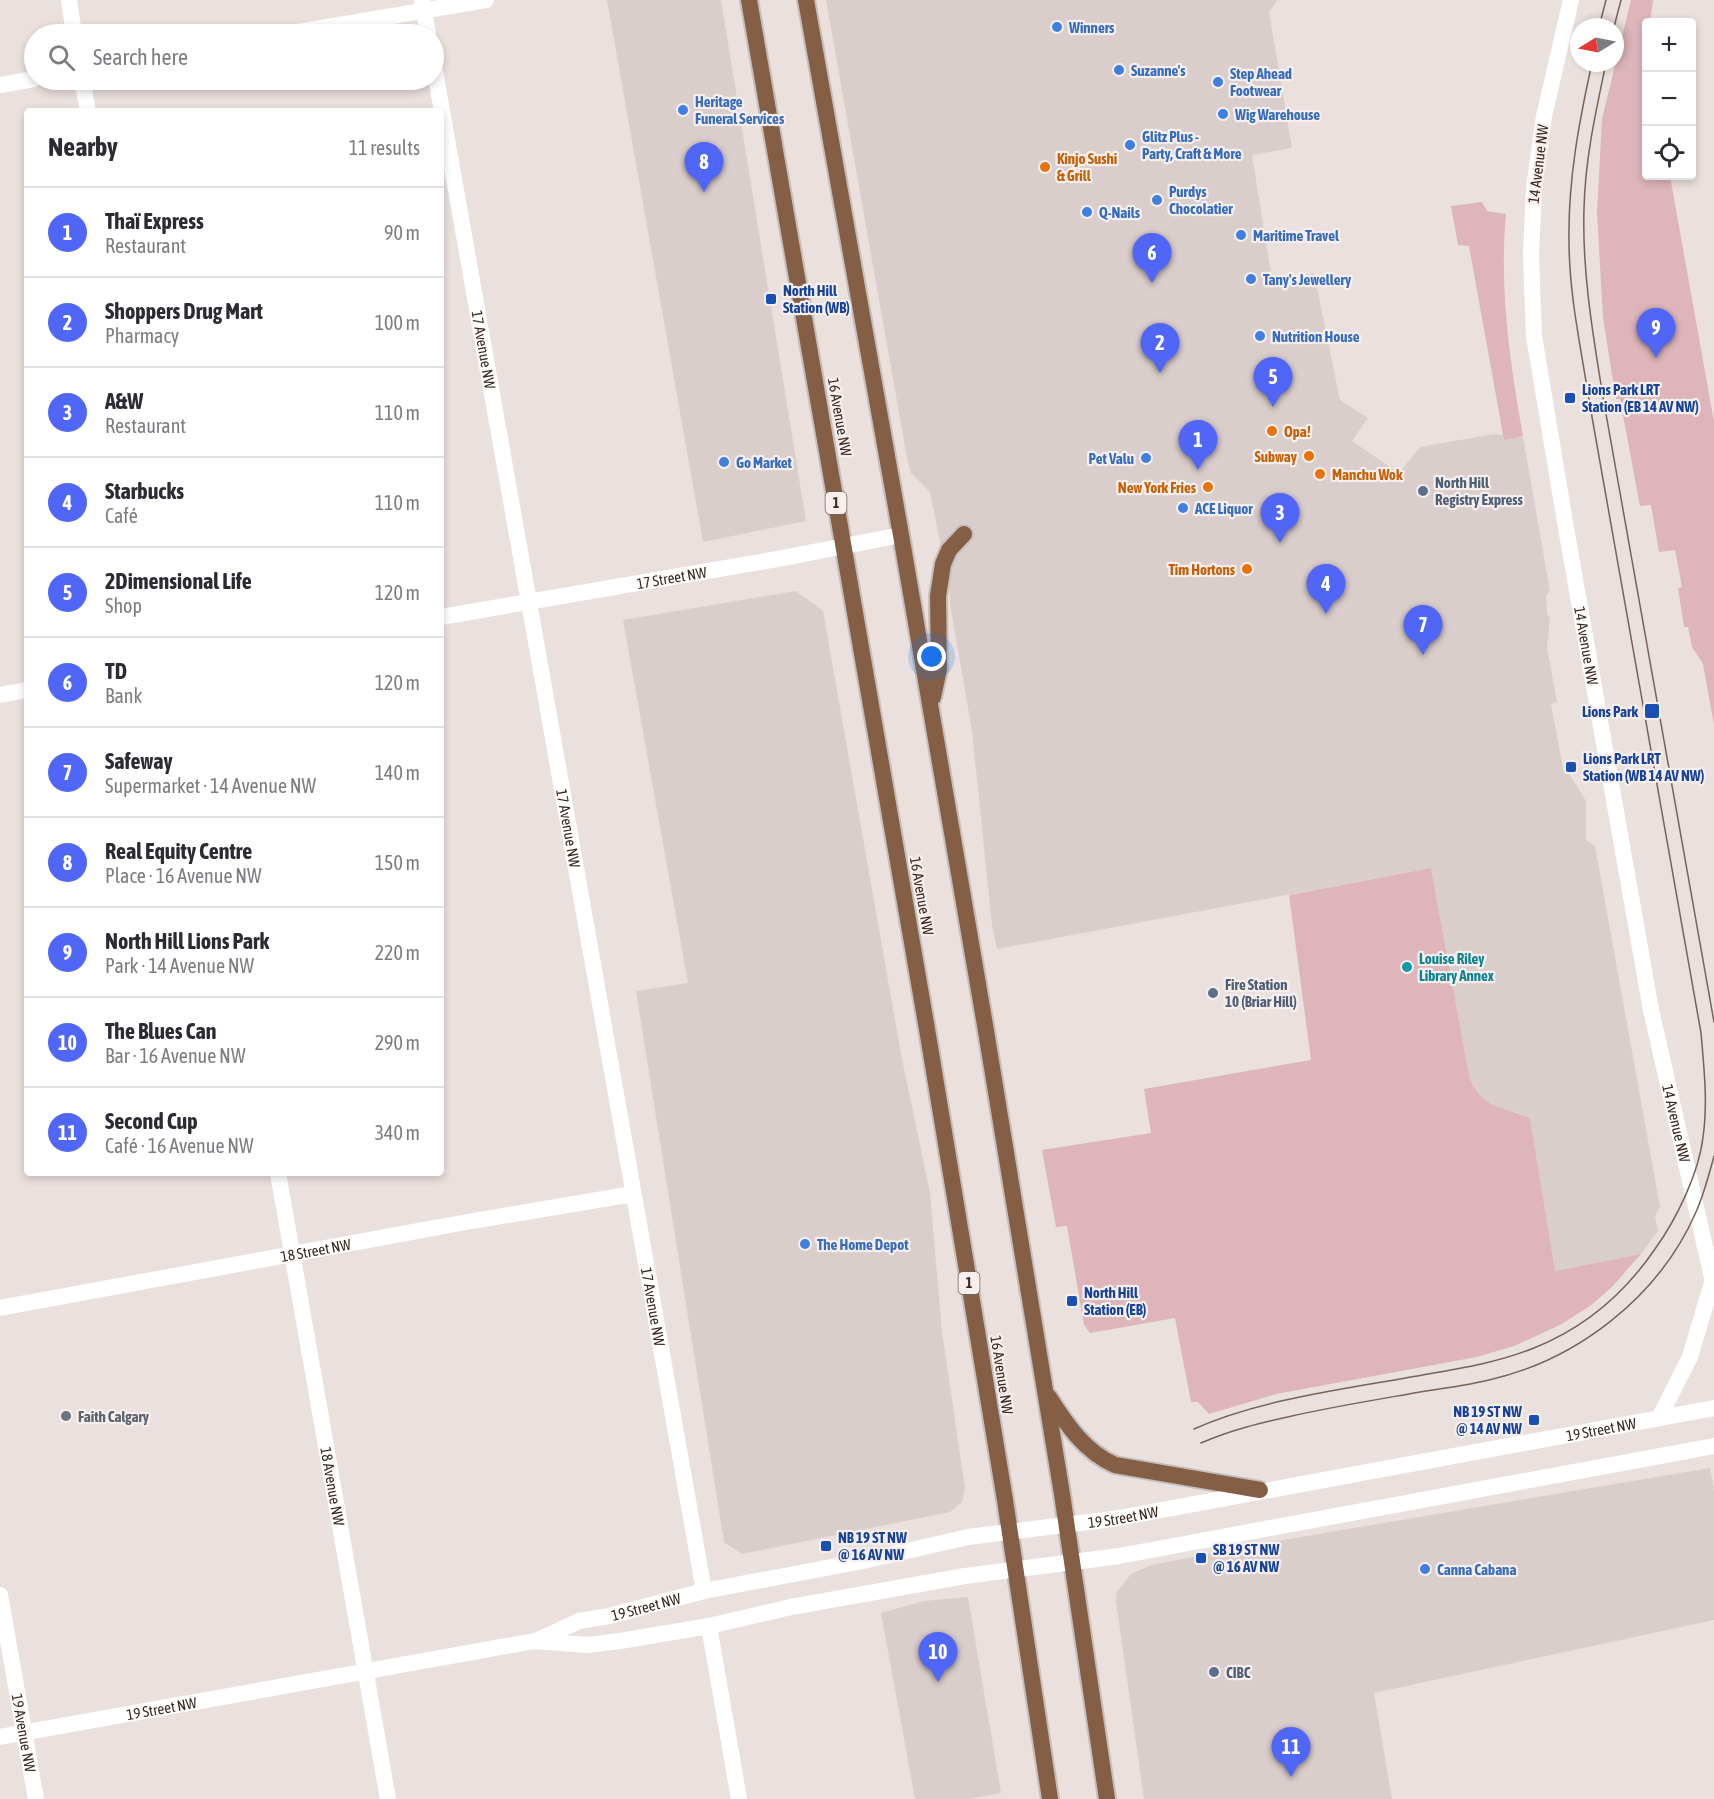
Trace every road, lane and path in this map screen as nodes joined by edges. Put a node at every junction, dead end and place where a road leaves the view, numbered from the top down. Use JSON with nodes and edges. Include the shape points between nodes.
{"nodes":[{"id":1,"x":69,"y":0,"type":"edge"},
{"id":2,"x":486,"y":0,"type":"edge"},
{"id":3,"x":749,"y":0,"type":"edge"},
{"id":4,"x":806,"y":0,"type":"edge"},
{"id":5,"x":1571,"y":0,"type":"edge"},
{"id":6,"x":423,"y":6,"type":"edge"},
{"id":7,"x":73,"y":24,"type":"edge"},
{"id":8,"x":335,"y":24,"type":"edge"},
{"id":9,"x":426,"y":24,"type":"edge"},
{"id":10,"x":24,"y":81,"type":"edge"},
{"id":11,"x":0,"y":85,"type":"edge"},
{"id":12,"x":84,"y":90,"type":"edge"},
{"id":13,"x":438,"y":90,"type":"edge"},
{"id":14,"x":87,"y":108,"type":"edge"},
{"id":15,"x":441,"y":108,"type":"edge"},
{"id":16,"x":444,"y":123,"type":"edge"},
{"id":17,"x":964,"y":534,"type":"dead end"},
{"id":18,"x":901,"y":536,"type":"junction"},
{"id":19,"x":844,"y":546,"type":"junction"},
{"id":20,"x":528,"y":601,"type":"junction"},
{"id":21,"x":444,"y":616,"type":"edge"},
{"id":22,"x":24,"y":691,"type":"edge"},
{"id":23,"x":0,"y":695,"type":"edge"},
{"id":24,"x":931,"y":707,"type":"junction"},
{"id":25,"x":279,"y":1176,"type":"edge"},
{"id":26,"x":633,"y":1194,"type":"junction"},
{"id":27,"x":293,"y":1255,"type":"junction"},
{"id":28,"x":1713,"y":1283,"type":"edge"},
{"id":29,"x":0,"y":1308,"type":"edge"},
{"id":30,"x":1045,"y":1390,"type":"junction"},
{"id":31,"x":1714,"y":1408,"type":"edge"},
{"id":32,"x":1659,"y":1418,"type":"junction"},
{"id":33,"x":1714,"y":1446,"type":"edge"},
{"id":34,"x":1260,"y":1490,"type":"junction"},
{"id":35,"x":1067,"y":1526,"type":"junction"},
{"id":36,"x":1010,"y":1532,"type":"junction"},
{"id":37,"x":1073,"y":1563,"type":"junction"},
{"id":38,"x":1016,"y":1570,"type":"junction"},
{"id":39,"x":704,"y":1591,"type":"junction"},
{"id":40,"x":0,"y":1595,"type":"edge"},
{"id":41,"x":709,"y":1626,"type":"junction"},
{"id":42,"x":535,"y":1641,"type":"junction"},
{"id":43,"x":366,"y":1671,"type":"junction"},
{"id":44,"x":24,"y":1732,"type":"junction"},
{"id":45,"x":0,"y":1737,"type":"edge"},
{"id":46,"x":36,"y":1799,"type":"edge"},
{"id":47,"x":388,"y":1799,"type":"edge"},
{"id":48,"x":740,"y":1799,"type":"edge"},
{"id":49,"x":1050,"y":1799,"type":"edge"},
{"id":50,"x":1107,"y":1799,"type":"edge"}],
"edges":[{"from":1,"to":7,"type":"street"},
{"from":2,"to":6,"type":"street"},
{"from":3,"to":19,"type":"highway","name":"16 Avenue NW","number":"1"},
{"from":4,"to":18,"type":"highway"},
{"from":5,"to":28,"type":"street","name":"14 Avenue NW","via":[[1544,116],[1534,188],[1534,336],[1651,1010]]},
{"from":6,"to":8,"type":"street"},
{"from":6,"to":9,"type":"street"},
{"from":10,"to":11,"type":"street"},
{"from":12,"to":14,"type":"street"},
{"from":13,"to":15,"type":"street","name":"17 Avenue NW"},
{"from":16,"to":20,"type":"street","name":"17 Avenue NW"},
{"from":17,"to":24,"type":"highway","via":[[949,550],[943,564],[938,596],[939,669]]},
{"from":18,"to":19,"type":"street","name":"17 Street NW"},
{"from":18,"to":24,"type":"highway"},
{"from":19,"to":20,"type":"street","name":"17 Street NW"},
{"from":19,"to":36,"type":"highway","name":"16 Avenue NW","number":"1"},
{"from":20,"to":21,"type":"street","name":"17 Street NW"},
{"from":20,"to":26,"type":"street","name":"17 Avenue NW"},
{"from":22,"to":23,"type":"street"},
{"from":24,"to":30,"type":"highway"},
{"from":25,"to":27,"type":"street","name":"18 Avenue NW"},
{"from":26,"to":27,"type":"street","name":"18 Street NW"},
{"from":26,"to":39,"type":"street","name":"17 Avenue NW"},
{"from":27,"to":29,"type":"street","name":"18 Street NW"},
{"from":27,"to":43,"type":"street","name":"18 Avenue NW"},
{"from":28,"to":32,"type":"street","via":[[1690,1357]]},
{"from":30,"to":34,"type":"highway","via":[[1068,1427],[1098,1458],[1122,1468]]},
{"from":30,"to":35,"type":"highway"},
{"from":31,"to":32,"type":"street","name":"19 Street NW"},
{"from":32,"to":34,"type":"street","name":"19 Street NW"},
{"from":33,"to":37,"type":"street","name":"19 Street NW"},
{"from":34,"to":35,"type":"street","name":"19 Street NW"},
{"from":35,"to":36,"type":"street","name":"19 Street NW"},
{"from":35,"to":37,"type":"highway"},
{"from":36,"to":38,"type":"highway","name":"16 Avenue NW","number":"1"},
{"from":36,"to":39,"type":"street","name":"19 Street NW","via":[[968,1537]]},
{"from":37,"to":38,"type":"street","name":"19 Street NW"},
{"from":37,"to":50,"type":"highway"},
{"from":38,"to":41,"type":"street","name":"19 Street NW","via":[[791,1607]]},
{"from":38,"to":49,"type":"highway","name":"16 Avenue NW","number":"1"},
{"from":39,"to":42,"type":"street","name":"19 Street NW","via":[[579,1621]]},
{"from":40,"to":44,"type":"street","name":"19 Avenue NW"},
{"from":41,"to":42,"type":"street","name":"19 Street NW","via":[[588,1645]]},
{"from":41,"to":48,"type":"street"},
{"from":42,"to":43,"type":"street","name":"19 Street NW"},
{"from":43,"to":44,"type":"street","name":"19 Street NW"},
{"from":43,"to":47,"type":"street","name":"18 Avenue NW"},
{"from":44,"to":45,"type":"street","name":"19 Street NW"},
{"from":44,"to":46,"type":"street","name":"19 Avenue NW"}]}
